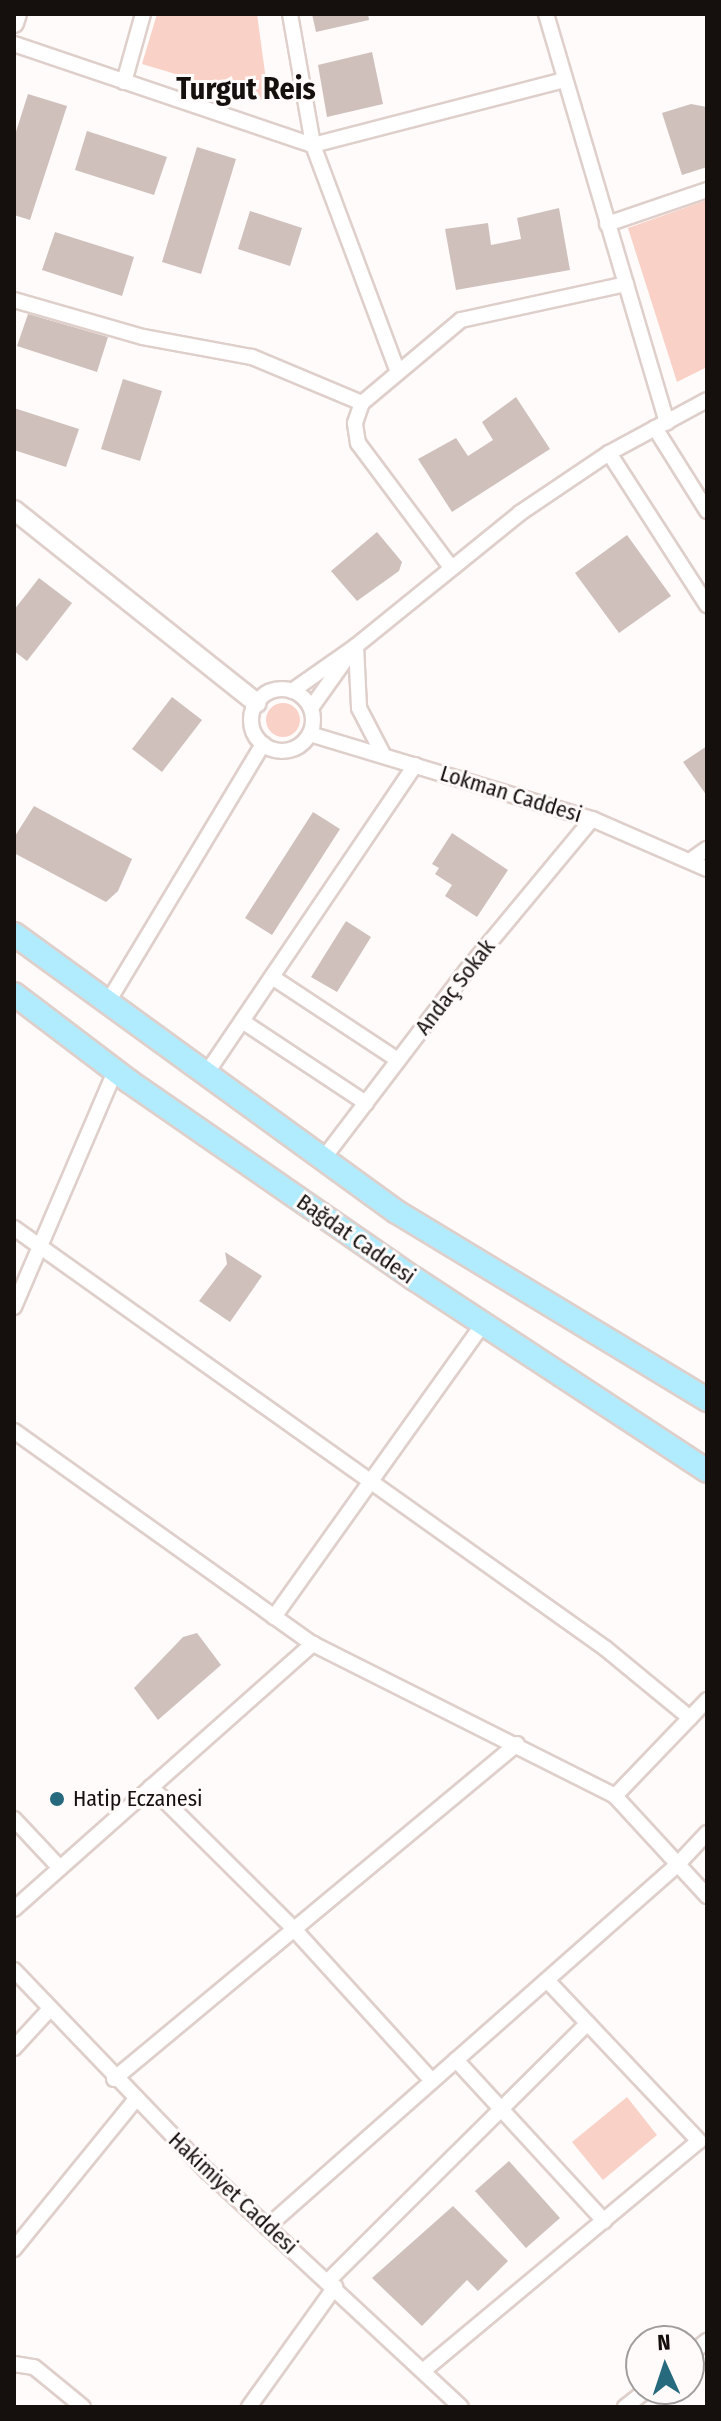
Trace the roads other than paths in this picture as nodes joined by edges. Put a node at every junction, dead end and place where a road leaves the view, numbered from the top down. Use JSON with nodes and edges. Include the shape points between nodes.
{"nodes":[{"id":1,"x":17,"y":14,"type":"edge"},
{"id":2,"x":143,"y":14,"type":"edge"},
{"id":3,"x":290,"y":14,"type":"edge"},
{"id":4,"x":546,"y":14,"type":"edge"},
{"id":5,"x":14,"y":23,"type":"edge"},
{"id":6,"x":14,"y":44,"type":"edge"},
{"id":7,"x":565,"y":80,"type":"junction"},
{"id":8,"x":124,"y":82,"type":"junction"},
{"id":9,"x":313,"y":145,"type":"junction"},
{"id":10,"x":707,"y":190,"type":"edge"},
{"id":11,"x":607,"y":224,"type":"junction"},
{"id":12,"x":626,"y":284,"type":"junction"},
{"id":13,"x":14,"y":300,"type":"edge"},
{"id":14,"x":398,"y":372,"type":"junction"},
{"id":15,"x":707,"y":400,"type":"edge"},
{"id":16,"x":362,"y":403,"type":"junction"},
{"id":17,"x":661,"y":425,"type":"junction"},
{"id":18,"x":609,"y":453,"type":"junction"},
{"id":19,"x":14,"y":510,"type":"edge"},
{"id":20,"x":707,"y":511,"type":"edge"},
{"id":21,"x":450,"y":566,"type":"junction"},
{"id":22,"x":707,"y":605,"type":"edge"},
{"id":23,"x":356,"y":646,"type":"junction"},
{"id":24,"x":292,"y":691,"type":"junction"},
{"id":25,"x":257,"y":703,"type":"junction"},
{"id":26,"x":311,"y":708,"type":"junction"},
{"id":27,"x":310,"y":734,"type":"junction"},
{"id":28,"x":263,"y":744,"type":"junction"},
{"id":29,"x":384,"y":756,"type":"junction"},
{"id":30,"x":415,"y":765,"type":"junction"},
{"id":31,"x":592,"y":819,"type":"junction"},
{"id":32,"x":707,"y":849,"type":"edge"},
{"id":33,"x":691,"y":860,"type":"junction"},
{"id":34,"x":707,"y":869,"type":"edge"},
{"id":35,"x":14,"y":934,"type":"edge"},
{"id":36,"x":272,"y":977,"type":"junction"},
{"id":37,"x":14,"y":994,"type":"edge"},
{"id":38,"x":108,"y":1002,"type":"junction"},
{"id":39,"x":242,"y":1021,"type":"junction"},
{"id":40,"x":398,"y":1060,"type":"junction"},
{"id":41,"x":115,"y":1071,"type":"junction"},
{"id":42,"x":206,"y":1074,"type":"junction"},
{"id":43,"x":366,"y":1103,"type":"junction"},
{"id":44,"x":323,"y":1159,"type":"junction"},
{"id":45,"x":14,"y":1228,"type":"edge"},
{"id":46,"x":40,"y":1245,"type":"junction"},
{"id":47,"x":14,"y":1307,"type":"edge"},
{"id":48,"x":482,"y":1325,"type":"junction"},
{"id":49,"x":707,"y":1400,"type":"edge"},
{"id":50,"x":14,"y":1431,"type":"edge"},
{"id":51,"x":707,"y":1471,"type":"edge"},
{"id":52,"x":372,"y":1480,"type":"junction"},
{"id":53,"x":274,"y":1617,"type":"junction"},
{"id":54,"x":313,"y":1644,"type":"junction"},
{"id":55,"x":707,"y":1700,"type":"edge"},
{"id":56,"x":690,"y":1718,"type":"junction"},
{"id":57,"x":517,"y":1744,"type":"junction"},
{"id":58,"x":151,"y":1787,"type":"junction"},
{"id":59,"x":615,"y":1796,"type":"junction"},
{"id":60,"x":14,"y":1819,"type":"edge"},
{"id":61,"x":707,"y":1833,"type":"edge"},
{"id":62,"x":677,"y":1865,"type":"junction"},
{"id":63,"x":60,"y":1868,"type":"junction"},
{"id":64,"x":707,"y":1896,"type":"edge"},
{"id":65,"x":14,"y":1909,"type":"edge"},
{"id":66,"x":292,"y":1927,"type":"junction"},
{"id":67,"x":14,"y":1970,"type":"edge"},
{"id":68,"x":547,"y":1980,"type":"junction"},
{"id":69,"x":49,"y":2010,"type":"junction"},
{"id":70,"x":588,"y":2023,"type":"junction"},
{"id":71,"x":14,"y":2048,"type":"edge"},
{"id":72,"x":456,"y":2060,"type":"junction"},
{"id":73,"x":114,"y":2079,"type":"junction"},
{"id":74,"x":432,"y":2081,"type":"junction"},
{"id":75,"x":135,"y":2100,"type":"junction"},
{"id":76,"x":501,"y":2109,"type":"junction"},
{"id":77,"x":703,"y":2138,"type":"edge"},
{"id":78,"x":604,"y":2221,"type":"junction"},
{"id":79,"x":267,"y":2227,"type":"junction"},
{"id":80,"x":14,"y":2249,"type":"edge"},
{"id":81,"x":331,"y":2284,"type":"junction"},
{"id":82,"x":14,"y":2364,"type":"edge"},
{"id":83,"x":423,"y":2371,"type":"junction"},
{"id":84,"x":83,"y":2407,"type":"edge"},
{"id":85,"x":249,"y":2407,"type":"edge"},
{"id":86,"x":461,"y":2407,"type":"edge"}],
"edges":[{"from":1,"to":5,"type":"street"},
{"from":2,"to":8,"type":"street"},
{"from":3,"to":9,"type":"street"},
{"from":4,"to":7,"type":"street"},
{"from":6,"to":8,"type":"street"},
{"from":7,"to":9,"type":"street"},
{"from":7,"to":11,"type":"street"},
{"from":8,"to":9,"type":"street"},
{"from":9,"to":14,"type":"street"},
{"from":10,"to":11,"type":"street"},
{"from":11,"to":12,"type":"street"},
{"from":12,"to":14,"type":"street","via":[[461,320]]},
{"from":12,"to":17,"type":"street"},
{"from":13,"to":16,"type":"street","via":[[143,337],[252,357]]},
{"from":14,"to":16,"type":"street"},
{"from":15,"to":17,"type":"street"},
{"from":16,"to":21,"type":"street","via":[[355,423],[358,443]]},
{"from":17,"to":18,"type":"street"},
{"from":17,"to":20,"type":"street"},
{"from":18,"to":21,"type":"street"},
{"from":18,"to":22,"type":"street"},
{"from":19,"to":25,"type":"street"},
{"from":21,"to":23,"type":"street"},
{"from":23,"to":24,"type":"street"},
{"from":23,"to":26,"type":"street"},
{"from":23,"to":29,"type":"street","via":[[359,708]]},
{"from":24,"to":25,"type":"street","via":[[274,691]]},
{"from":24,"to":26,"type":"street"},
{"from":25,"to":28,"type":"street","via":[[252,724]]},
{"from":26,"to":27,"type":"street"},
{"from":27,"to":28,"type":"street","via":[[291,750]]},
{"from":27,"to":29,"type":"street","name":"Lokman Caddesi"},
{"from":28,"to":38,"type":"street"},
{"from":29,"to":30,"type":"street","name":"Lokman Caddesi"},
{"from":30,"to":31,"type":"street","name":"Lokman Caddesi"},
{"from":30,"to":36,"type":"street"},
{"from":31,"to":33,"type":"street","name":"Lokman Caddesi"},
{"from":31,"to":40,"type":"street","name":"Andaç Sokak"},
{"from":32,"to":33,"type":"street"},
{"from":33,"to":34,"type":"street","name":"Lokman Caddesi"},
{"from":35,"to":38,"type":"main road","name":"Bağdat Caddesi"},
{"from":36,"to":39,"type":"street"},
{"from":36,"to":40,"type":"street"},
{"from":37,"to":41,"type":"main road","name":"Bağdat Caddesi"},
{"from":38,"to":42,"type":"main road","name":"Bağdat Caddesi"},
{"from":39,"to":42,"type":"street"},
{"from":39,"to":43,"type":"street"},
{"from":40,"to":43,"type":"street","name":"Andaç Sokak"},
{"from":41,"to":46,"type":"street"},
{"from":41,"to":48,"type":"main road","name":"Bağdat Caddesi"},
{"from":42,"to":44,"type":"main road","name":"Bağdat Caddesi"},
{"from":43,"to":44,"type":"street","name":"Andaç Sokak"},
{"from":44,"to":49,"type":"main road","name":"Bağdat Caddesi","via":[[488,1270]]},
{"from":45,"to":46,"type":"street"},
{"from":46,"to":47,"type":"street"},
{"from":46,"to":52,"type":"street"},
{"from":48,"to":51,"type":"main road","name":"Bağdat Caddesi"},
{"from":48,"to":52,"type":"street"},
{"from":50,"to":53,"type":"street"},
{"from":52,"to":53,"type":"street"},
{"from":52,"to":56,"type":"street","via":[[605,1648]]},
{"from":53,"to":54,"type":"street"},
{"from":54,"to":57,"type":"street"},
{"from":54,"to":58,"type":"street"},
{"from":55,"to":56,"type":"street"},
{"from":56,"to":59,"type":"street"},
{"from":57,"to":59,"type":"street"},
{"from":57,"to":66,"type":"street"},
{"from":58,"to":63,"type":"street"},
{"from":58,"to":66,"type":"street"},
{"from":59,"to":62,"type":"street"},
{"from":60,"to":63,"type":"street"},
{"from":61,"to":62,"type":"street"},
{"from":62,"to":64,"type":"street"},
{"from":62,"to":68,"type":"street"},
{"from":63,"to":65,"type":"street"},
{"from":66,"to":73,"type":"street"},
{"from":66,"to":74,"type":"street"},
{"from":67,"to":69,"type":"street","name":"Hakimiyet Caddesi"},
{"from":68,"to":70,"type":"street"},
{"from":68,"to":72,"type":"street"},
{"from":69,"to":71,"type":"street"},
{"from":69,"to":73,"type":"street","name":"Hakimiyet Caddesi"},
{"from":70,"to":76,"type":"street"},
{"from":70,"to":77,"type":"street"},
{"from":72,"to":74,"type":"street"},
{"from":72,"to":76,"type":"street"},
{"from":73,"to":75,"type":"street","name":"Hakimiyet Caddesi"},
{"from":74,"to":79,"type":"street"},
{"from":75,"to":79,"type":"street","name":"Hakimiyet Caddesi"},
{"from":75,"to":80,"type":"street"},
{"from":76,"to":78,"type":"street"},
{"from":76,"to":81,"type":"street"},
{"from":77,"to":78,"type":"street"},
{"from":78,"to":83,"type":"street"},
{"from":79,"to":81,"type":"street","name":"Hakimiyet Caddesi"},
{"from":81,"to":83,"type":"street","name":"Hakimiyet Caddesi"},
{"from":81,"to":85,"type":"street"},
{"from":82,"to":84,"type":"street","via":[[34,2367]]},
{"from":83,"to":86,"type":"street","name":"Hakimiyet Caddesi"}]}
